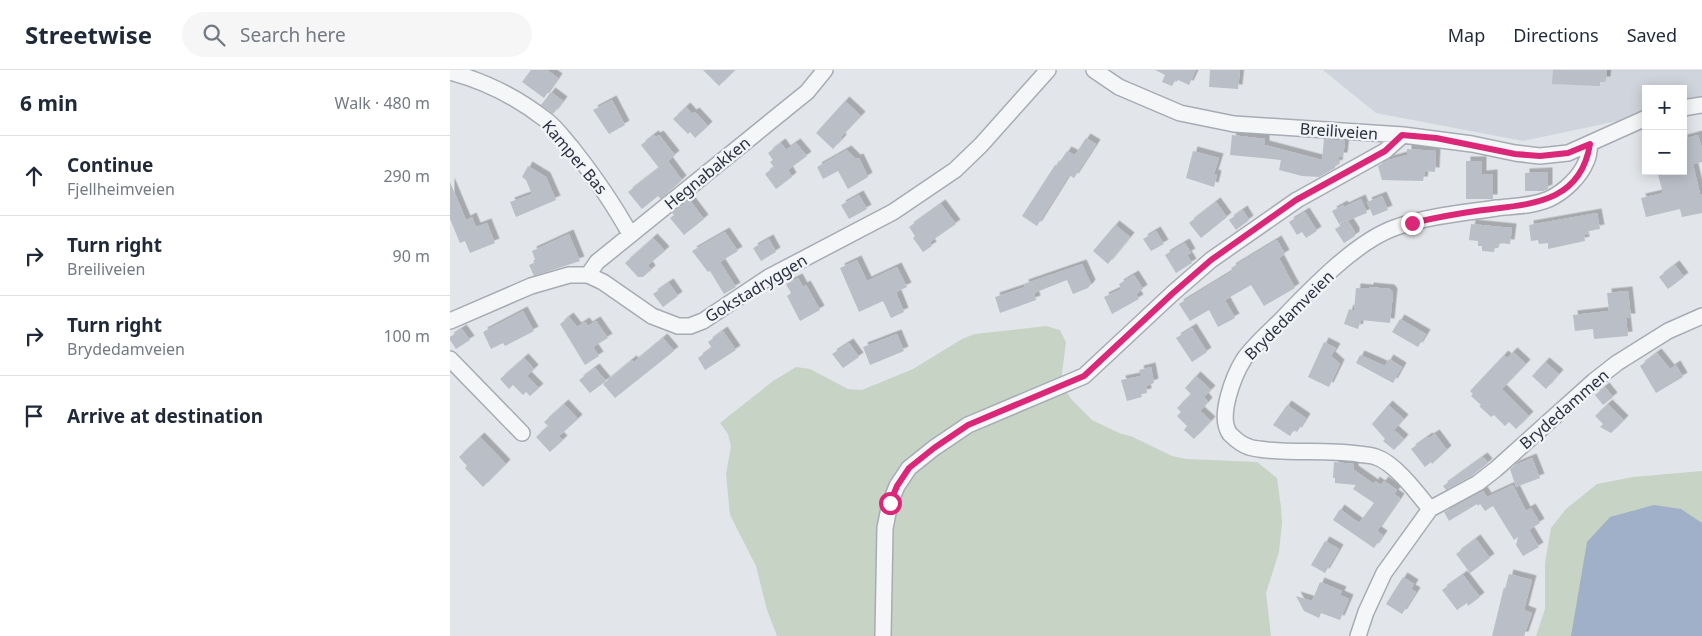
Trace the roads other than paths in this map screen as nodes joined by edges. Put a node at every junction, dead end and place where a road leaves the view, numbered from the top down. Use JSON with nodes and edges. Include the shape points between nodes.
{"nodes":[{"id":1,"x":825,"y":70,"type":"edge"},
{"id":2,"x":1048,"y":70,"type":"edge"},
{"id":3,"x":1094,"y":70,"type":"edge"},
{"id":4,"x":450,"y":72,"type":"edge"},
{"id":5,"x":1702,"y":105,"type":"edge"},
{"id":6,"x":1687,"y":107,"type":"edge"},
{"id":7,"x":1642,"y":120,"type":"edge"},
{"id":8,"x":1402,"y":135,"type":"junction"},
{"id":9,"x":1590,"y":144,"type":"junction"},
{"id":10,"x":630,"y":234,"type":"junction"},
{"id":11,"x":588,"y":275,"type":"junction"},
{"id":12,"x":1702,"y":316,"type":"edge"},
{"id":13,"x":450,"y":321,"type":"edge"},
{"id":14,"x":450,"y":359,"type":"edge"},
{"id":15,"x":522,"y":432,"type":"dead end"},
{"id":16,"x":1430,"y":509,"type":"junction"},
{"id":17,"x":883,"y":636,"type":"edge"},
{"id":18,"x":1358,"y":636,"type":"edge"}],
"edges":[{"from":1,"to":10,"type":"street","name":"Hegnabakken","via":[[806,92]]},
{"from":2,"to":11,"type":"street","name":"Gokstadryggen","via":[[955,170],[893,212],[769,277],[703,321],[678,326],[652,316]]},
{"from":3,"to":8,"type":"street","name":"Breiliveien","via":[[1119,87],[1180,112],[1225,122]]},
{"from":4,"to":10,"type":"street","name":"Kamper Bas","via":[[470,77],[514,98],[548,121],[592,174]]},
{"from":5,"to":6,"type":"street"},
{"from":7,"to":9,"type":"street","name":"Breiliveien"},
{"from":8,"to":9,"type":"street","name":"Breiliveien","via":[[1540,156],[1568,153]]},
{"from":8,"to":17,"type":"street","via":[[1385,151],[1296,200],[1211,260],[1084,376],[968,425],[909,468],[893,494],[885,528]]},
{"from":9,"to":16,"type":"street","name":"Brydedamveien","via":[[1583,168],[1573,181],[1548,199],[1421,221],[1374,237],[1306,294],[1253,348],[1236,373],[1225,418],[1227,429],[1240,443],[1276,451],[1338,451],[1377,457],[1392,467]]},
{"from":10,"to":11,"type":"street","name":"Hegnabakken","via":[[596,262]]},
{"from":11,"to":13,"type":"street","via":[[569,275],[531,286]]},
{"from":12,"to":16,"type":"street","name":"Brydedammen","via":[[1668,331],[1617,363],[1496,469],[1478,483]]},
{"from":14,"to":15,"type":"street"},
{"from":16,"to":18,"type":"street","via":[[1384,572]]}]}
